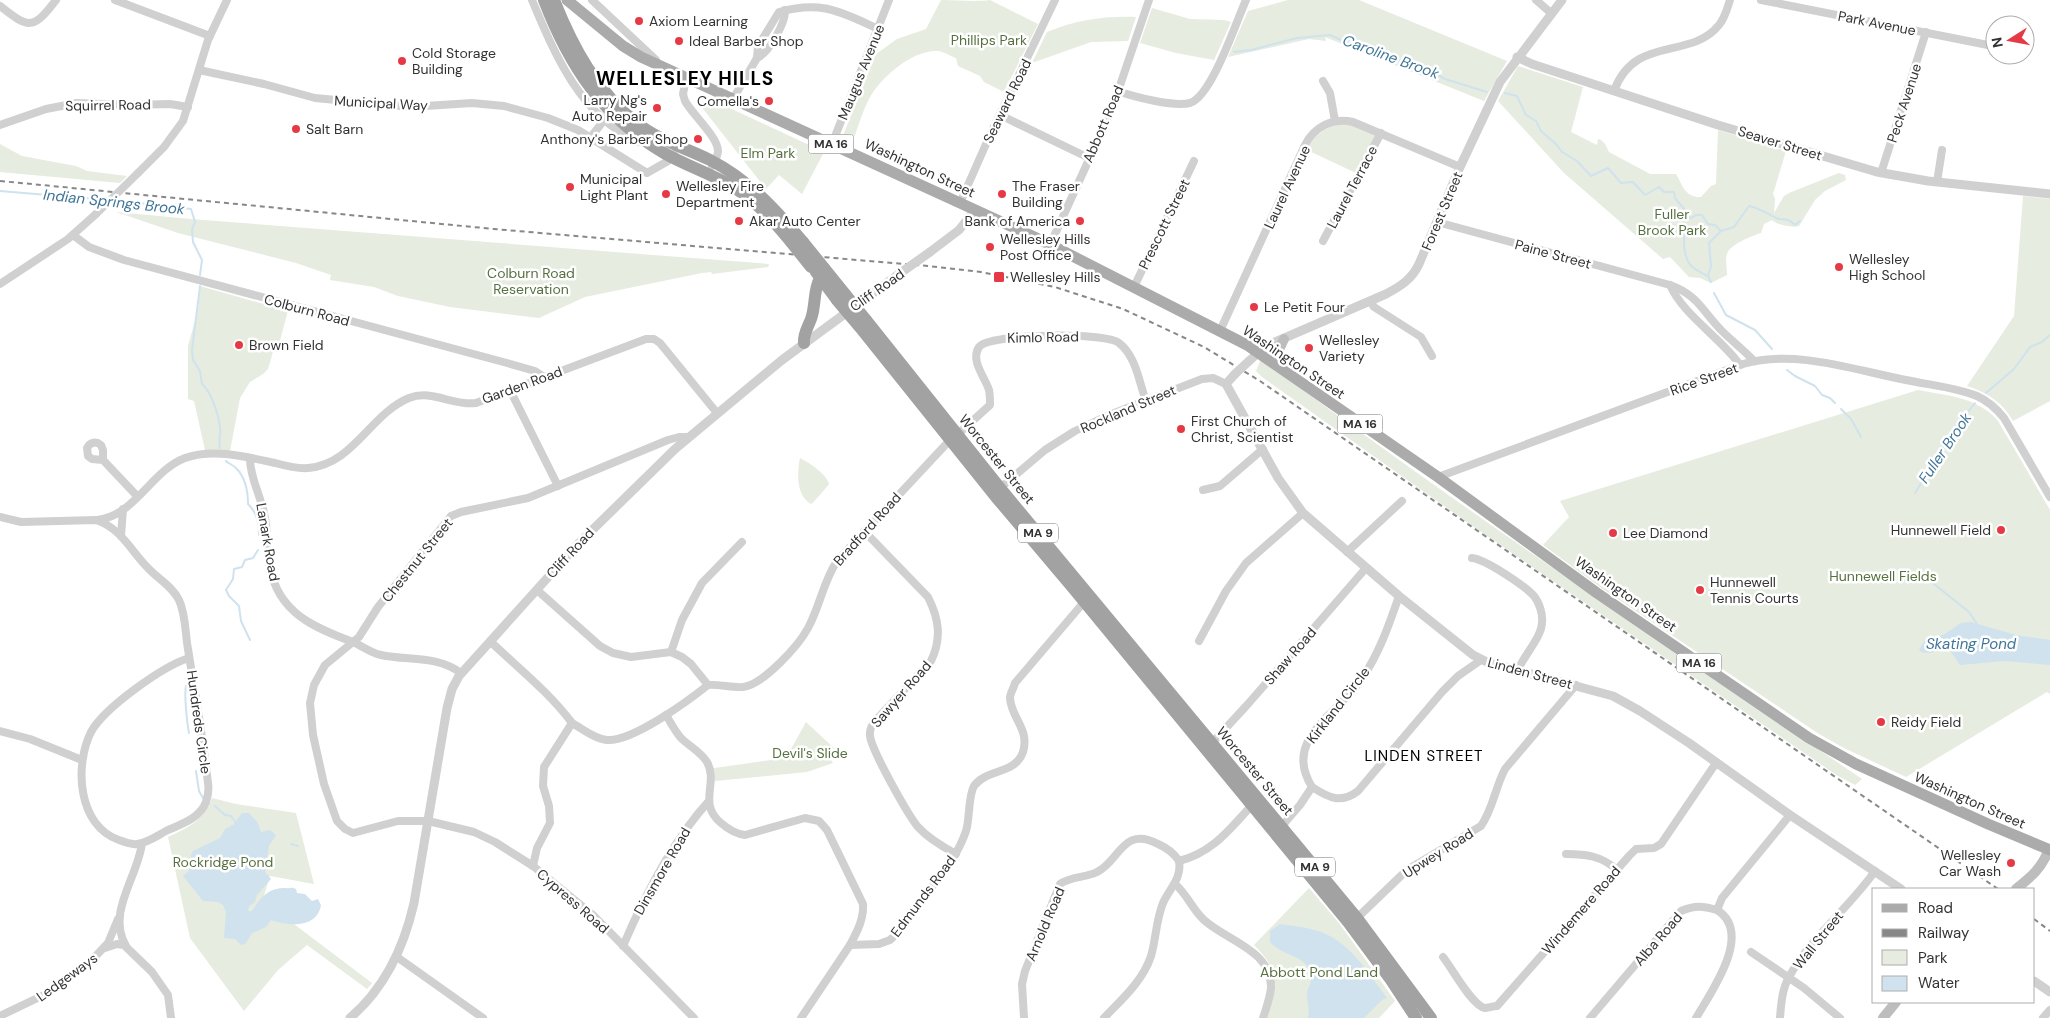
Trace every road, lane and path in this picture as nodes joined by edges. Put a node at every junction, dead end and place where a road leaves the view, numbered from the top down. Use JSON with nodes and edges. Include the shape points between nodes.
{"nodes":[{"id":1,"x":56,"y":0,"type":"edge"},
{"id":2,"x":115,"y":0,"type":"edge"},
{"id":3,"x":228,"y":0,"type":"edge"},
{"id":4,"x":532,"y":0,"type":"edge"},
{"id":5,"x":544,"y":0,"type":"edge"},
{"id":6,"x":554,"y":0,"type":"edge"},
{"id":7,"x":567,"y":0,"type":"edge"},
{"id":8,"x":592,"y":0,"type":"edge"},
{"id":9,"x":889,"y":0,"type":"edge"},
{"id":10,"x":1056,"y":0,"type":"edge"},
{"id":11,"x":1149,"y":0,"type":"edge"},
{"id":12,"x":1246,"y":0,"type":"edge"},
{"id":13,"x":1536,"y":0,"type":"edge"},
{"id":14,"x":1562,"y":0,"type":"edge"},
{"id":15,"x":1730,"y":0,"type":"edge"},
{"id":16,"x":1761,"y":0,"type":"edge"},
{"id":17,"x":0,"y":6,"type":"edge"},
{"id":18,"x":1551,"y":14,"type":"junction"},
{"id":19,"x":621,"y":28,"type":"junction"},
{"id":20,"x":879,"y":29,"type":"junction"},
{"id":21,"x":1926,"y":32,"type":"junction"},
{"id":22,"x":210,"y":36,"type":"junction"},
{"id":23,"x":614,"y":38,"type":"junction"},
{"id":24,"x":1985,"y":44,"type":"edge"},
{"id":25,"x":1517,"y":57,"type":"junction"},
{"id":26,"x":662,"y":67,"type":"junction"},
{"id":27,"x":199,"y":70,"type":"junction"},
{"id":28,"x":686,"y":78,"type":"junction"},
{"id":29,"x":1323,"y":81,"type":"dead end"},
{"id":30,"x":1118,"y":91,"type":"junction"},
{"id":31,"x":1614,"y":91,"type":"junction"},
{"id":32,"x":733,"y":99,"type":"junction"},
{"id":33,"x":188,"y":107,"type":"junction"},
{"id":34,"x":1000,"y":114,"type":"junction"},
{"id":35,"x":604,"y":120,"type":"junction"},
{"id":36,"x":1335,"y":121,"type":"junction"},
{"id":37,"x":0,"y":125,"type":"edge"},
{"id":38,"x":1381,"y":133,"type":"junction"},
{"id":39,"x":591,"y":137,"type":"junction"},
{"id":40,"x":832,"y":144,"type":"junction"},
{"id":41,"x":678,"y":146,"type":"junction"},
{"id":42,"x":657,"y":149,"type":"junction"},
{"id":43,"x":1942,"y":150,"type":"dead end"},
{"id":44,"x":672,"y":157,"type":"junction"},
{"id":45,"x":1090,"y":158,"type":"junction"},
{"id":46,"x":1194,"y":161,"type":"dead end"},
{"id":47,"x":714,"y":162,"type":"junction"},
{"id":48,"x":1460,"y":167,"type":"junction"},
{"id":49,"x":708,"y":174,"type":"junction"},
{"id":50,"x":1881,"y":174,"type":"junction"},
{"id":51,"x":1938,"y":182,"type":"junction"},
{"id":52,"x":2050,"y":194,"type":"edge"},
{"id":53,"x":960,"y":203,"type":"junction"},
{"id":54,"x":975,"y":210,"type":"junction"},
{"id":55,"x":1437,"y":222,"type":"junction"},
{"id":56,"x":73,"y":235,"type":"junction"},
{"id":57,"x":1323,"y":240,"type":"dead end"},
{"id":58,"x":797,"y":242,"type":"junction"},
{"id":59,"x":1050,"y":246,"type":"junction"},
{"id":60,"x":818,"y":271,"type":"junction"},
{"id":61,"x":0,"y":284,"type":"edge"},
{"id":62,"x":1670,"y":285,"type":"junction"},
{"id":63,"x":1134,"y":287,"type":"junction"},
{"id":64,"x":1370,"y":301,"type":"junction"},
{"id":65,"x":1220,"y":331,"type":"junction"},
{"id":66,"x":1284,"y":339,"type":"junction"},
{"id":67,"x":804,"y":343,"type":"junction"},
{"id":68,"x":1260,"y":353,"type":"junction"},
{"id":69,"x":1432,"y":356,"type":"dead end"},
{"id":70,"x":1754,"y":361,"type":"junction"},
{"id":71,"x":1740,"y":365,"type":"junction"},
{"id":72,"x":1282,"y":368,"type":"junction"},
{"id":73,"x":544,"y":377,"type":"junction"},
{"id":74,"x":1226,"y":384,"type":"junction"},
{"id":75,"x":510,"y":390,"type":"junction"},
{"id":76,"x":1146,"y":401,"type":"junction"},
{"id":77,"x":717,"y":413,"type":"junction"},
{"id":78,"x":689,"y":437,"type":"junction"},
{"id":79,"x":954,"y":437,"type":"junction"},
{"id":80,"x":1263,"y":449,"type":"junction"},
{"id":81,"x":250,"y":459,"type":"junction"},
{"id":82,"x":103,"y":460,"type":"dead end"},
{"id":83,"x":1438,"y":477,"type":"junction"},
{"id":84,"x":558,"y":486,"type":"junction"},
{"id":85,"x":1000,"y":488,"type":"junction"},
{"id":86,"x":1204,"y":490,"type":"dead end"},
{"id":87,"x":137,"y":496,"type":"junction"},
{"id":88,"x":2050,"y":496,"type":"edge"},
{"id":89,"x":1402,"y":501,"type":"dead end"},
{"id":90,"x":123,"y":509,"type":"junction"},
{"id":91,"x":1303,"y":513,"type":"junction"},
{"id":92,"x":0,"y":517,"type":"edge"},
{"id":93,"x":96,"y":520,"type":"junction"},
{"id":94,"x":864,"y":531,"type":"junction"},
{"id":95,"x":121,"y":536,"type":"junction"},
{"id":96,"x":742,"y":542,"type":"dead end"},
{"id":97,"x":1347,"y":552,"type":"junction"},
{"id":98,"x":1472,"y":558,"type":"dead end"},
{"id":99,"x":1366,"y":568,"type":"junction"},
{"id":100,"x":537,"y":590,"type":"junction"},
{"id":101,"x":1399,"y":596,"type":"junction"},
{"id":102,"x":1084,"y":602,"type":"junction"},
{"id":103,"x":1199,"y":641,"type":"dead end"},
{"id":104,"x":354,"y":642,"type":"junction"},
{"id":105,"x":490,"y":642,"type":"junction"},
{"id":106,"x":671,"y":652,"type":"junction"},
{"id":107,"x":189,"y":658,"type":"junction"},
{"id":108,"x":1481,"y":660,"type":"junction"},
{"id":109,"x":1518,"y":670,"type":"junction"},
{"id":110,"x":462,"y":673,"type":"junction"},
{"id":111,"x":1576,"y":685,"type":"junction"},
{"id":112,"x":708,"y":686,"type":"junction"},
{"id":113,"x":666,"y":715,"type":"junction"},
{"id":114,"x":572,"y":723,"type":"junction"},
{"id":115,"x":0,"y":731,"type":"edge"},
{"id":116,"x":1212,"y":743,"type":"junction"},
{"id":117,"x":82,"y":760,"type":"junction"},
{"id":118,"x":1716,"y":763,"type":"junction"},
{"id":119,"x":1312,"y":787,"type":"junction"},
{"id":120,"x":709,"y":801,"type":"junction"},
{"id":121,"x":1252,"y":805,"type":"junction"},
{"id":122,"x":1790,"y":815,"type":"junction"},
{"id":123,"x":428,"y":821,"type":"junction"},
{"id":124,"x":1282,"y":826,"type":"junction"},
{"id":125,"x":142,"y":843,"type":"junction"},
{"id":126,"x":2050,"y":849,"type":"edge"},
{"id":127,"x":956,"y":854,"type":"junction"},
{"id":128,"x":1566,"y":854,"type":"dead end"},
{"id":129,"x":1179,"y":861,"type":"junction"},
{"id":130,"x":533,"y":866,"type":"junction"},
{"id":131,"x":1617,"y":870,"type":"junction"},
{"id":132,"x":1875,"y":871,"type":"junction"},
{"id":133,"x":1175,"y":884,"type":"junction"},
{"id":134,"x":1899,"y":888,"type":"edge"},
{"id":135,"x":2017,"y":888,"type":"edge"},
{"id":136,"x":1717,"y":910,"type":"junction"},
{"id":137,"x":1358,"y":918,"type":"junction"},
{"id":138,"x":118,"y":919,"type":"junction"},
{"id":139,"x":850,"y":945,"type":"junction"},
{"id":140,"x":126,"y":946,"type":"junction"},
{"id":141,"x":623,"y":946,"type":"junction"},
{"id":142,"x":105,"y":948,"type":"junction"},
{"id":143,"x":1751,"y":952,"type":"dead end"},
{"id":144,"x":397,"y":957,"type":"junction"},
{"id":145,"x":1444,"y":957,"type":"dead end"},
{"id":146,"x":1788,"y":978,"type":"junction"},
{"id":147,"x":2035,"y":982,"type":"edge"},
{"id":148,"x":2050,"y":992,"type":"edge"},
{"id":149,"x":1895,"y":1003,"type":"edge"},
{"id":150,"x":2050,"y":1010,"type":"edge"},
{"id":151,"x":0,"y":1016,"type":"edge"},
{"id":152,"x":171,"y":1018,"type":"edge"},
{"id":153,"x":350,"y":1018,"type":"edge"},
{"id":154,"x":483,"y":1018,"type":"edge"},
{"id":155,"x":694,"y":1018,"type":"edge"},
{"id":156,"x":800,"y":1018,"type":"edge"},
{"id":157,"x":1024,"y":1018,"type":"edge"},
{"id":158,"x":1104,"y":1018,"type":"edge"},
{"id":159,"x":1263,"y":1018,"type":"edge"},
{"id":160,"x":1416,"y":1018,"type":"edge"},
{"id":161,"x":1431,"y":1018,"type":"edge"},
{"id":162,"x":1590,"y":1018,"type":"edge"},
{"id":163,"x":1696,"y":1018,"type":"edge"},
{"id":164,"x":1780,"y":1018,"type":"edge"},
{"id":165,"x":1840,"y":1018,"type":"edge"},
{"id":166,"x":1883,"y":1018,"type":"edge"},
{"id":167,"x":2043,"y":1018,"type":"edge"}],
"edges":[{"from":1,"to":17,"type":"street","via":[[40,20],[33,23],[19,20]]},
{"from":2,"to":22,"type":"street"},
{"from":3,"to":22,"type":"street"},
{"from":4,"to":35,"type":"street","via":[[562,65],[582,96]]},
{"from":5,"to":42,"type":"highway","name":"Worcester Street","number":"MA 9","via":[[562,42],[587,84],[618,118]]},
{"from":6,"to":41,"type":"highway","name":"Worcester Street","number":"MA 9","via":[[576,49],[605,92],[638,124]]},
{"from":7,"to":23,"type":"main road","name":"Washington Street","number":"MA 16"},
{"from":8,"to":19,"type":"street"},
{"from":9,"to":20,"type":"street","name":"Maugus Avenue"},
{"from":10,"to":34,"type":"street","name":"Seaward Road"},
{"from":11,"to":30,"type":"street","name":"Abbott Road"},
{"from":12,"to":30,"type":"street","via":[[1214,76],[1197,99],[1180,103]]},
{"from":13,"to":18,"type":"street"},
{"from":14,"to":18,"type":"street","name":"Forest Street"},
{"from":15,"to":31,"type":"street","via":[[1722,21],[1712,32],[1693,42],[1641,57],[1624,72]]},
{"from":16,"to":21,"type":"street","name":"Park Avenue"},
{"from":18,"to":25,"type":"street","name":"Forest Street"},
{"from":19,"to":23,"type":"street"},
{"from":19,"to":26,"type":"street"},
{"from":20,"to":32,"type":"street","via":[[823,5],[785,10],[776,15],[758,46],[757,58]]},
{"from":20,"to":40,"type":"street","name":"Maugus Avenue"},
{"from":21,"to":24,"type":"street","name":"Park Avenue"},
{"from":21,"to":50,"type":"street","name":"Peck Avenue"},
{"from":22,"to":27,"type":"street"},
{"from":23,"to":26,"type":"main road","name":"Washington Street","number":"MA 16"},
{"from":25,"to":31,"type":"street","name":"Seaver Street"},
{"from":25,"to":48,"type":"street","name":"Forest Street","via":[[1497,88]]},
{"from":26,"to":28,"type":"main road","name":"Washington Street","number":"MA 16"},
{"from":27,"to":33,"type":"street"},
{"from":27,"to":39,"type":"street","name":"Municipal Way","via":[[304,97],[410,107],[472,103],[496,105],[556,121]]},
{"from":28,"to":32,"type":"main road","name":"Washington Street","number":"MA 16"},
{"from":28,"to":47,"type":"street","via":[[684,99],[716,143],[718,152]]},
{"from":29,"to":36,"type":"street","via":[[1330,93]]},
{"from":30,"to":45,"type":"street","name":"Abbott Road"},
{"from":31,"to":50,"type":"street","name":"Seaver Street"},
{"from":32,"to":40,"type":"main road","name":"Washington Street","number":"MA 16"},
{"from":33,"to":37,"type":"street","name":"Squirrel Road","via":[[81,103],[46,109]]},
{"from":33,"to":56,"type":"street","bridge":true,"via":[[176,133]]},
{"from":34,"to":45,"type":"street"},
{"from":34,"to":53,"type":"street","name":"Seaward Road"},
{"from":35,"to":39,"type":"street"},
{"from":35,"to":42,"type":"street","via":[[620,133]]},
{"from":36,"to":38,"type":"street","via":[[1352,122]]},
{"from":36,"to":65,"type":"street","name":"Laurel Avenue","via":[[1318,129],[1307,141]]},
{"from":38,"to":48,"type":"street"},
{"from":38,"to":57,"type":"street","name":"Laurel Terrace"},
{"from":39,"to":44,"type":"street","name":"Municipal Way","via":[[647,174]]},
{"from":40,"to":53,"type":"main road","name":"Washington Street","number":"MA 16"},
{"from":41,"to":44,"type":"street","name":"Municipal Way"},
{"from":41,"to":47,"type":"highway","name":"Worcester Street","number":"MA 9"},
{"from":42,"to":44,"type":"highway","name":"Worcester Street","number":"MA 9"},
{"from":43,"to":51,"type":"street"},
{"from":44,"to":49,"type":"highway","name":"Worcester Street","number":"MA 9"},
{"from":45,"to":59,"type":"street","name":"Abbott Road"},
{"from":46,"to":63,"type":"street","name":"Prescott Street"},
{"from":47,"to":49,"type":"street"},
{"from":47,"to":58,"type":"highway","name":"Worcester Street","number":"MA 9","via":[[758,193]]},
{"from":48,"to":55,"type":"street","name":"Forest Street"},
{"from":49,"to":58,"type":"highway","name":"Worcester Street","number":"MA 9","via":[[752,200]]},
{"from":50,"to":51,"type":"street","name":"Seaver Street"},
{"from":51,"to":52,"type":"street","name":"Seaver Street"},
{"from":53,"to":54,"type":"main road","name":"Washington Street","number":"MA 16"},
{"from":54,"to":59,"type":"main road","name":"Washington Street","number":"MA 16"},
{"from":54,"to":67,"type":"street","name":"Cliff Road","bridge":true,"via":[[959,230]]},
{"from":55,"to":62,"type":"street","name":"Paine Street"},
{"from":55,"to":64,"type":"street","name":"Forest Street","via":[[1412,276]]},
{"from":56,"to":61,"type":"street"},
{"from":56,"to":73,"type":"street","name":"Colburn Road","via":[[88,247],[124,260],[507,363]]},
{"from":58,"to":60,"type":"highway","name":"Worcester Street","number":"MA 9","bridge":true},
{"from":59,"to":63,"type":"main road","name":"Washington Street","number":"MA 16"},
{"from":60,"to":67,"type":"highway"},
{"from":60,"to":79,"type":"highway","name":"Worcester Street","number":"MA 9","bridge":true},
{"from":62,"to":70,"type":"street","name":"Paine Street","via":[[1691,295],[1718,327]]},
{"from":62,"to":71,"type":"street"},
{"from":63,"to":65,"type":"main road","name":"Washington Street","number":"MA 16"},
{"from":64,"to":66,"type":"street","name":"Forest Street"},
{"from":64,"to":69,"type":"street","via":[[1374,307],[1421,337]]},
{"from":65,"to":68,"type":"main road","name":"Washington Street","number":"MA 16"},
{"from":66,"to":68,"type":"street","name":"Forest Street","via":[[1266,346]]},
{"from":66,"to":72,"type":"main road","via":[[1278,352]]},
{"from":67,"to":77,"type":"street","name":"Cliff Road"},
{"from":68,"to":72,"type":"main road","name":"Washington Street","number":"MA 16"},
{"from":68,"to":74,"type":"street","bridge":true},
{"from":70,"to":71,"type":"street","name":"Rice Street"},
{"from":70,"to":88,"type":"street","name":"Rice Street","via":[[1780,358],[1823,363],[1981,398],[2004,418]]},
{"from":71,"to":83,"type":"street","name":"Rice Street"},
{"from":72,"to":83,"type":"main road","name":"Washington Street","number":"MA 16"},
{"from":73,"to":75,"type":"street","name":"Garden Road"},
{"from":73,"to":77,"type":"street","name":"Garden Road","via":[[641,340],[652,339],[660,343]]},
{"from":74,"to":76,"type":"street","name":"Rockland Street","via":[[1205,378]]},
{"from":74,"to":80,"type":"street","name":"Linden Street"},
{"from":75,"to":81,"type":"street","name":"Garden Road","via":[[468,404],[427,394],[412,397],[394,407],[347,451],[317,466],[297,468]]},
{"from":75,"to":84,"type":"street"},
{"from":76,"to":79,"type":"street","name":"Kimlo Road","via":[[1134,362],[1127,351],[1112,339],[1096,336],[995,339],[985,341],[976,355],[989,389],[990,405]]},
{"from":76,"to":85,"type":"street","name":"Rockland Street","via":[[1075,431],[1045,450]]},
{"from":77,"to":78,"type":"street","name":"Cliff Road"},
{"from":78,"to":84,"type":"street","name":"Chestnut Street","via":[[668,440]]},
{"from":78,"to":100,"type":"street","name":"Cliff Road","via":[[614,507]]},
{"from":79,"to":85,"type":"highway","name":"Worcester Street","number":"MA 9"},
{"from":79,"to":94,"type":"street","name":"Bradford Road"},
{"from":79,"to":102,"type":"highway","name":"Worcester Street","number":"MA 9"},
{"from":80,"to":86,"type":"street","via":[[1220,486]]},
{"from":80,"to":91,"type":"street","name":"Linden Street","via":[[1278,478]]},
{"from":81,"to":87,"type":"street","name":"Garden Road","via":[[212,454],[185,458]]},
{"from":81,"to":104,"type":"street","name":"Lanark Road","via":[[266,518],[270,570],[278,591],[308,623]]},
{"from":82,"to":87,"type":"street"},
{"from":83,"to":126,"type":"main road","name":"Washington Street","number":"MA 16","via":[[1597,593],[1819,744],[1911,790]]},
{"from":84,"to":104,"type":"street","name":"Chestnut Street","via":[[518,501],[451,516]]},
{"from":85,"to":116,"type":"highway","name":"Worcester Street","number":"MA 9"},
{"from":87,"to":90,"type":"street","name":"Garden Road"},
{"from":89,"to":97,"type":"street"},
{"from":90,"to":93,"type":"street","name":"Garden Road","via":[[111,517]]},
{"from":90,"to":95,"type":"street"},
{"from":91,"to":97,"type":"street","name":"Linden Street"},
{"from":91,"to":103,"type":"street","via":[[1246,563],[1226,590]]},
{"from":92,"to":93,"type":"street","via":[[24,522]]},
{"from":93,"to":95,"type":"street"},
{"from":94,"to":112,"type":"street","name":"Bradford Road","via":[[830,571],[808,629],[775,667],[749,685]]},
{"from":94,"to":127,"type":"street","name":"Sawyer Road","via":[[928,597],[939,628],[931,661],[877,718],[871,727],[871,740],[903,805],[919,827]]},
{"from":95,"to":107,"type":"street","via":[[178,599],[184,616]]},
{"from":96,"to":106,"type":"street","via":[[702,583],[682,620]]},
{"from":97,"to":99,"type":"street","name":"Linden Street"},
{"from":98,"to":109,"type":"street","via":[[1485,561],[1518,583],[1534,596],[1540,608],[1540,632]]},
{"from":99,"to":101,"type":"street","name":"Linden Street"},
{"from":99,"to":116,"type":"street","name":"Shaw Road"},
{"from":100,"to":105,"type":"street","name":"Cliff Road"},
{"from":100,"to":106,"type":"street","via":[[600,646],[613,653],[630,657]]},
{"from":101,"to":108,"type":"street","name":"Linden Street"},
{"from":101,"to":119,"type":"street","name":"Kirkland Circle","via":[[1388,630],[1361,681],[1308,739],[1302,753],[1303,766]]},
{"from":102,"to":121,"type":"highway","name":"Worcester Street","number":"MA 9"},
{"from":102,"to":127,"type":"street","name":"Edmunds Road","via":[[1015,684],[1010,697],[1024,734],[1022,754],[1011,766],[986,775],[972,789],[969,821]]},
{"from":104,"to":110,"type":"street","via":[[376,654],[432,660]]},
{"from":104,"to":123,"type":"street","name":"Chestnut Street","via":[[323,668],[310,698],[310,717],[324,784],[338,821],[353,832],[398,821]]},
{"from":105,"to":110,"type":"street","name":"Cliff Road"},
{"from":105,"to":114,"type":"street","via":[[543,689]]},
{"from":106,"to":112,"type":"street","via":[[691,664]]},
{"from":107,"to":117,"type":"street","name":"Hundreds Circle","via":[[170,666],[104,714],[90,735]]},
{"from":107,"to":125,"type":"street","name":"Hundreds Circle","via":[[208,782],[207,798],[195,816]]},
{"from":108,"to":109,"type":"street","name":"Linden Street"},
{"from":108,"to":119,"type":"street","via":[[1442,692],[1351,796],[1335,798]]},
{"from":109,"to":111,"type":"street","name":"Linden Street"},
{"from":110,"to":123,"type":"street","name":"Cliff Road","via":[[449,699]]},
{"from":111,"to":118,"type":"street","name":"Linden Street","via":[[1613,696],[1640,711]]},
{"from":111,"to":137,"type":"street","name":"Upwey Road","via":[[1504,769],[1481,826],[1407,870]]},
{"from":112,"to":113,"type":"street"},
{"from":113,"to":114,"type":"street","via":[[614,740],[605,740]]},
{"from":113,"to":120,"type":"street","via":[[681,738],[705,759],[710,769]]},
{"from":114,"to":130,"type":"street","via":[[544,767],[543,786],[550,823]]},
{"from":115,"to":117,"type":"street"},
{"from":116,"to":124,"type":"highway","name":"Worcester Street","number":"MA 9"},
{"from":117,"to":125,"type":"street","name":"Hundreds Circle","via":[[85,795],[95,824],[113,838],[131,844]]},
{"from":118,"to":122,"type":"street","name":"Linden Street"},
{"from":118,"to":131,"type":"street","name":"Windemere Road","via":[[1661,844],[1636,849]]},
{"from":119,"to":124,"type":"street"},
{"from":120,"to":139,"type":"street","via":[[713,817],[738,834],[757,833],[805,818],[819,821],[827,830],[864,904],[860,926]]},
{"from":120,"to":141,"type":"street","name":"Dinsmore Road","via":[[679,840]]},
{"from":121,"to":129,"type":"street","via":[[1208,850]]},
{"from":121,"to":160,"type":"highway","name":"Worcester Street","number":"MA 9","via":[[1366,944]]},
{"from":122,"to":132,"type":"street","name":"Linden Street"},
{"from":122,"to":136,"type":"street","via":[[1722,898]]},
{"from":123,"to":130,"type":"street","name":"Cypress Road","via":[[474,832]]},
{"from":123,"to":144,"type":"street","name":"Cliff Road","via":[[412,914]]},
{"from":124,"to":137,"type":"highway","name":"Worcester Street","number":"MA 9"},
{"from":125,"to":138,"type":"street","name":"Ledgeways","via":[[140,858]]},
{"from":126,"to":135,"type":"main road","via":[[2038,870]]},
{"from":127,"to":139,"type":"street","name":"Edmunds Road","via":[[890,940],[879,944]]},
{"from":128,"to":131,"type":"street","via":[[1599,858]]},
{"from":129,"to":133,"type":"street","via":[[1181,870]]},
{"from":129,"to":157,"type":"street","name":"Arnold Road","via":[[1176,855],[1152,840],[1135,840],[1120,848],[1097,872],[1060,884],[1025,971],[1022,984]]},
{"from":130,"to":141,"type":"street","name":"Cypress Road","via":[[593,915]]},
{"from":131,"to":145,"type":"street","name":"Windemere Road","via":[[1497,1006],[1480,1006]]},
{"from":132,"to":134,"type":"street","name":"Linden Street"},
{"from":132,"to":146,"type":"street","name":"Wall Street"},
{"from":133,"to":158,"type":"street","via":[[1162,905],[1150,957],[1142,975]]},
{"from":133,"to":159,"type":"street","via":[[1185,892],[1202,918],[1257,955],[1265,965],[1271,990]]},
{"from":136,"to":162,"type":"street","name":"Alba Road","via":[[1701,905],[1681,911]]},
{"from":136,"to":163,"type":"street","via":[[1730,922],[1733,942],[1714,987]]},
{"from":137,"to":161,"type":"highway","name":"Worcester Street","number":"MA 9"},
{"from":138,"to":140,"type":"street"},
{"from":138,"to":142,"type":"street","name":"Ledgeways"},
{"from":139,"to":156,"type":"street"},
{"from":140,"to":142,"type":"street","name":"Ledgeways","via":[[117,944]]},
{"from":140,"to":152,"type":"street","via":[[164,987]]},
{"from":141,"to":155,"type":"street","name":"Cypress Road"},
{"from":142,"to":151,"type":"street","name":"Ledgeways","via":[[50,992]]},
{"from":143,"to":146,"type":"street"},
{"from":144,"to":153,"type":"street","name":"Cliff Road","via":[[376,990]]},
{"from":144,"to":154,"type":"street"},
{"from":146,"to":164,"type":"street","name":"Wall Street","via":[[1781,1000]]},
{"from":146,"to":165,"type":"street"},
{"from":147,"to":148,"type":"street"},
{"from":149,"to":166,"type":"main road"},
{"from":150,"to":167,"type":"street"}]}
